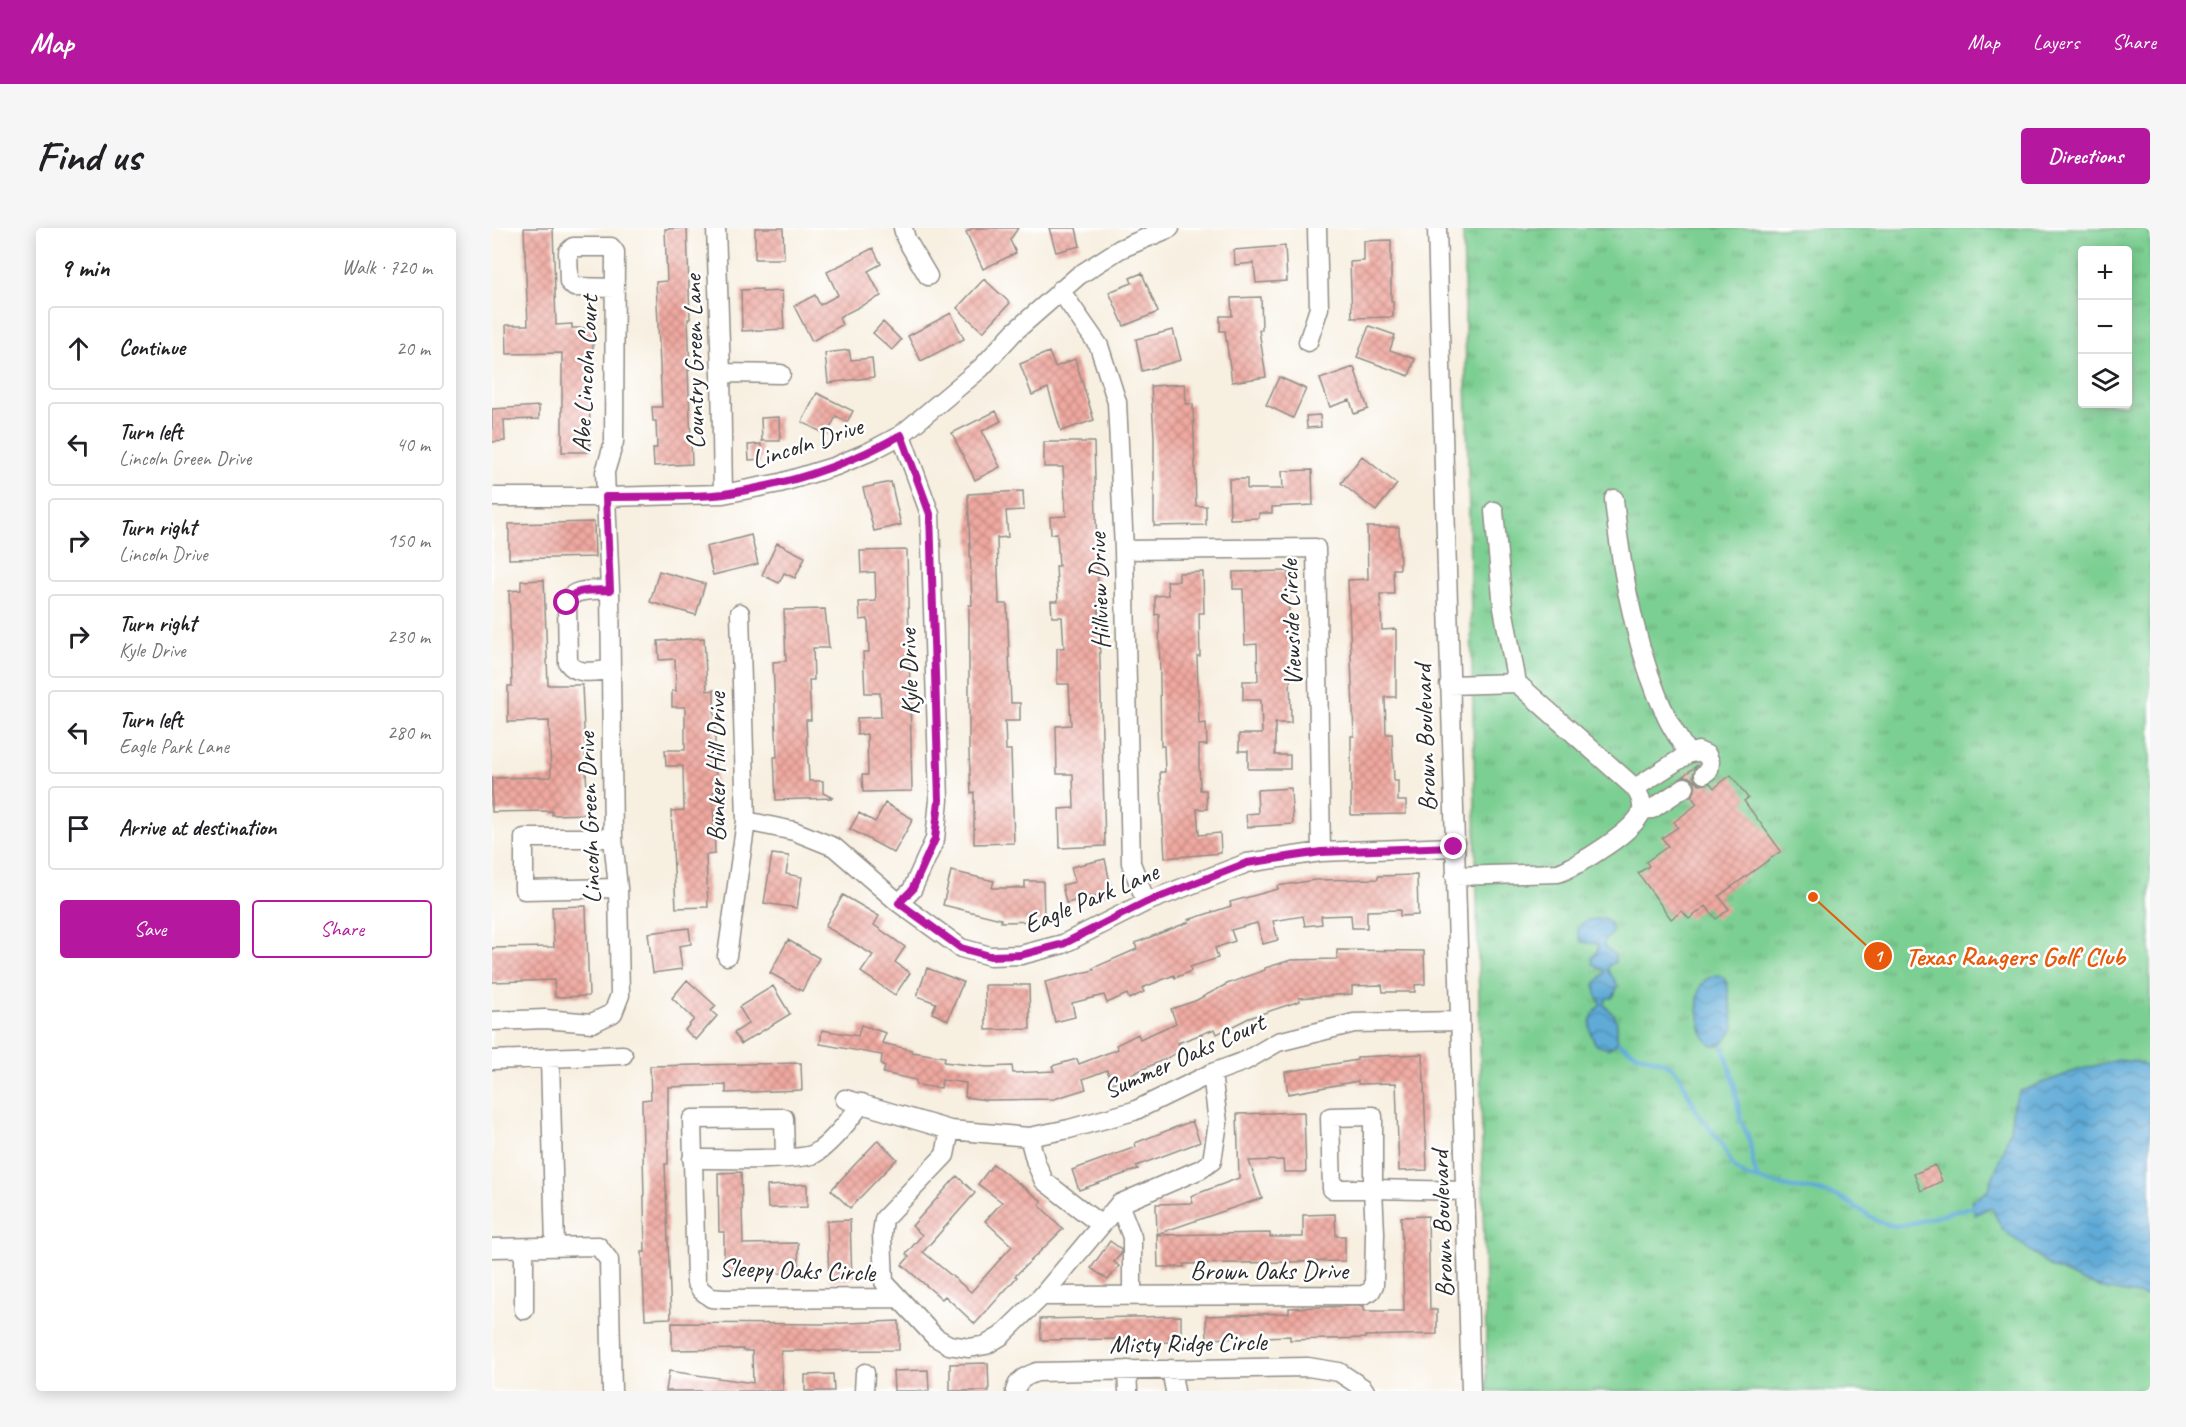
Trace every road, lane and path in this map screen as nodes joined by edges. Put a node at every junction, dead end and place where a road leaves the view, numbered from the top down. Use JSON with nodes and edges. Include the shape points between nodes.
{"nodes":[{"id":1,"x":716,"y":228,"type":"edge"},
{"id":2,"x":903,"y":228,"type":"edge"},
{"id":3,"x":1170,"y":228,"type":"edge"},
{"id":4,"x":1317,"y":228,"type":"edge"},
{"id":5,"x":1437,"y":228,"type":"edge"},
{"id":6,"x":928,"y":276,"type":"dead end"},
{"id":7,"x":615,"y":288,"type":"junction"},
{"id":8,"x":1060,"y":290,"type":"junction"},
{"id":9,"x":1308,"y":342,"type":"dead end"},
{"id":10,"x":722,"y":373,"type":"junction"},
{"id":11,"x":781,"y":374,"type":"dead end"},
{"id":12,"x":901,"y":435,"type":"junction"},
{"id":13,"x":723,"y":494,"type":"junction"},
{"id":14,"x":492,"y":497,"type":"edge"},
{"id":15,"x":606,"y":497,"type":"junction"},
{"id":16,"x":1614,"y":499,"type":"dead end"},
{"id":17,"x":1494,"y":511,"type":"dead end"},
{"id":18,"x":1124,"y":550,"type":"junction"},
{"id":19,"x":610,"y":590,"type":"junction"},
{"id":20,"x":740,"y":613,"type":"dead end"},
{"id":21,"x":610,"y":670,"type":"junction"},
{"id":22,"x":1517,"y":683,"type":"junction"},
{"id":23,"x":1449,"y":685,"type":"junction"},
{"id":24,"x":1688,"y":754,"type":"junction"},
{"id":25,"x":1704,"y":774,"type":"dead end"},
{"id":26,"x":1685,"y":787,"type":"dead end"},
{"id":27,"x":1635,"y":788,"type":"junction"},
{"id":28,"x":1642,"y":810,"type":"junction"},
{"id":29,"x":746,"y":821,"type":"junction"},
{"id":30,"x":613,"y":838,"type":"junction"},
{"id":31,"x":1454,"y":847,"type":"junction"},
{"id":32,"x":1321,"y":852,"type":"junction"},
{"id":33,"x":1455,"y":876,"type":"junction"},
{"id":34,"x":618,"y":888,"type":"junction"},
{"id":35,"x":1146,"y":902,"type":"junction"},
{"id":36,"x":899,"y":903,"type":"junction"},
{"id":37,"x":727,"y":956,"type":"dead end"},
{"id":38,"x":492,"y":1020,"type":"edge"},
{"id":39,"x":1460,"y":1021,"type":"junction"},
{"id":40,"x":623,"y":1056,"type":"dead end"},
{"id":41,"x":550,"y":1058,"type":"junction"},
{"id":42,"x":492,"y":1060,"type":"edge"},
{"id":43,"x":1212,"y":1073,"type":"junction"},
{"id":44,"x":950,"y":1130,"type":"junction"},
{"id":45,"x":1029,"y":1137,"type":"junction"},
{"id":46,"x":785,"y":1158,"type":"junction"},
{"id":47,"x":692,"y":1159,"type":"junction"},
{"id":48,"x":1373,"y":1189,"type":"junction"},
{"id":49,"x":1466,"y":1191,"type":"junction"},
{"id":50,"x":1119,"y":1204,"type":"junction"},
{"id":51,"x":1101,"y":1225,"type":"junction"},
{"id":52,"x":555,"y":1247,"type":"junction"},
{"id":53,"x":492,"y":1248,"type":"edge"},
{"id":54,"x":524,"y":1248,"type":"junction"},
{"id":55,"x":1132,"y":1295,"type":"junction"},
{"id":56,"x":1042,"y":1296,"type":"junction"},
{"id":57,"x":898,"y":1298,"type":"junction"},
{"id":58,"x":525,"y":1310,"type":"dead end"},
{"id":59,"x":1171,"y":1369,"type":"junction"},
{"id":60,"x":1127,"y":1370,"type":"junction"},
{"id":61,"x":612,"y":1391,"type":"edge"},
{"id":62,"x":1015,"y":1391,"type":"edge"},
{"id":63,"x":1128,"y":1391,"type":"edge"},
{"id":64,"x":1174,"y":1391,"type":"edge"},
{"id":65,"x":1365,"y":1391,"type":"edge"},
{"id":66,"x":1471,"y":1391,"type":"edge"}],
"edges":[{"from":1,"to":10,"type":"street","name":"Country Green Lane"},
{"from":2,"to":6,"type":"street"},
{"from":3,"to":8,"type":"street","name":"Lincoln Drive","via":[[1120,249]]},
{"from":4,"to":9,"type":"street","via":[[1319,308]]},
{"from":5,"to":23,"type":"street","name":"Brown Boulevard"},
{"from":7,"to":7,"type":"street","name":"Abe Lincoln Court","via":[[615,252],[610,247],[573,248],[568,252],[569,282],[574,287]]},
{"from":7,"to":15,"type":"street","name":"Abe Lincoln Court","via":[[614,442],[605,472]]},
{"from":8,"to":12,"type":"street","name":"Lincoln Drive","via":[[981,368]]},
{"from":8,"to":18,"type":"street","name":"Hillview Drive","via":[[1099,346],[1117,402]]},
{"from":10,"to":11,"type":"street"},
{"from":10,"to":13,"type":"street","name":"Country Green Lane"},
{"from":12,"to":13,"type":"street","name":"Lincoln Drive","via":[[836,466],[780,483]]},
{"from":12,"to":36,"type":"street","name":"Kyle Drive","via":[[930,514],[939,800],[935,839],[912,890]]},
{"from":13,"to":15,"type":"street","name":"Lincoln Drive"},
{"from":14,"to":15,"type":"street","name":"Lincoln Drive"},
{"from":15,"to":19,"type":"street","name":"Lincoln Green Drive"},
{"from":16,"to":24,"type":"street","via":[[1623,573],[1641,647],[1668,719]]},
{"from":17,"to":22,"type":"street","via":[[1503,608]]},
{"from":18,"to":32,"type":"street","name":"Viewside Circle","via":[[1316,548]]},
{"from":18,"to":35,"type":"street","name":"Hillview Drive","via":[[1131,862]]},
{"from":19,"to":21,"type":"street","name":"Lincoln Green Drive"},
{"from":19,"to":21,"type":"street","via":[[574,593],[567,603],[568,663],[578,672]]},
{"from":20,"to":29,"type":"street","name":"Bunker Hill Drive"},
{"from":21,"to":30,"type":"street","name":"Lincoln Green Drive"},
{"from":22,"to":23,"type":"street"},
{"from":22,"to":27,"type":"street"},
{"from":23,"to":31,"type":"street","name":"Brown Boulevard"},
{"from":24,"to":25,"type":"street","via":[[1698,751],[1707,755],[1709,770]]},
{"from":24,"to":27,"type":"street"},
{"from":26,"to":28,"type":"street","via":[[1652,810]]},
{"from":27,"to":28,"type":"street"},
{"from":28,"to":33,"type":"street","via":[[1627,830],[1570,869],[1558,873]]},
{"from":29,"to":36,"type":"street","name":"Eagle Park Lane","via":[[794,831],[834,847]]},
{"from":29,"to":37,"type":"street","name":"Bunker Hill Drive"},
{"from":30,"to":34,"type":"street","name":"Lincoln Green Drive"},
{"from":30,"to":34,"type":"street","via":[[524,838],[524,890]]},
{"from":31,"to":32,"type":"street","name":"Eagle Park Lane"},
{"from":31,"to":33,"type":"street","name":"Brown Boulevard"},
{"from":32,"to":35,"type":"street","name":"Eagle Park Lane","via":[[1247,863]]},
{"from":33,"to":39,"type":"street","name":"Brown Boulevard"},
{"from":34,"to":38,"type":"street","name":"Lincoln Green Drive","via":[[620,995],[614,1013],[592,1023]]},
{"from":35,"to":36,"type":"street","name":"Eagle Park Lane","via":[[1063,944],[1021,955],[990,956],[961,948]]},
{"from":39,"to":43,"type":"street","name":"Summer Oaks Court","via":[[1354,1023],[1278,1042],[1245,1061]]},
{"from":39,"to":49,"type":"street","name":"Brown Boulevard"},
{"from":40,"to":41,"type":"street"},
{"from":41,"to":42,"type":"street"},
{"from":41,"to":52,"type":"street"},
{"from":43,"to":45,"type":"street","name":"Summer Oaks Court","via":[[1134,1111]]},
{"from":43,"to":50,"type":"street","via":[[1218,1123],[1212,1161],[1202,1170]]},
{"from":44,"to":45,"type":"street","name":"Summer Oaks Court"},
{"from":44,"to":46,"type":"street","name":"Summer Oaks Court","via":[[854,1101],[849,1122],[813,1155]]},
{"from":44,"to":57,"type":"street","name":"Sleepy Oaks Circle","via":[[945,1155],[884,1220],[884,1282]]},
{"from":45,"to":51,"type":"street","via":[[1044,1181]]},
{"from":46,"to":47,"type":"street","name":"Summer Oaks Court"},
{"from":46,"to":47,"type":"street","name":"Sleepy Oaks Circle","via":[[784,1118],[692,1119]]},
{"from":47,"to":57,"type":"street","name":"Sleepy Oaks Circle","via":[[696,1282],[711,1298]]},
{"from":48,"to":48,"type":"street","via":[[1373,1116],[1330,1117],[1332,1189]]},
{"from":48,"to":49,"type":"street"},
{"from":48,"to":55,"type":"street","name":"Brown Oaks Drive","via":[[1374,1285],[1363,1296]]},
{"from":49,"to":66,"type":"street","name":"Brown Boulevard"},
{"from":50,"to":51,"type":"street"},
{"from":50,"to":55,"type":"street","via":[[1132,1237]]},
{"from":51,"to":56,"type":"street"},
{"from":52,"to":54,"type":"street"},
{"from":52,"to":61,"type":"street","via":[[598,1245],[609,1260]]},
{"from":53,"to":54,"type":"street"},
{"from":54,"to":58,"type":"street"},
{"from":55,"to":56,"type":"street","name":"Brown Oaks Drive"},
{"from":56,"to":57,"type":"street","via":[[1001,1336],[986,1345],[969,1348],[949,1345],[936,1337]]},
{"from":59,"to":60,"type":"street","name":"Misty Ridge Circle"},
{"from":59,"to":64,"type":"street"},
{"from":59,"to":65,"type":"street","name":"Misty Ridge Circle","via":[[1308,1367],[1339,1372]]},
{"from":60,"to":62,"type":"street","name":"Misty Ridge Circle","via":[[1037,1372],[1017,1383]]},
{"from":60,"to":63,"type":"street"}]}
